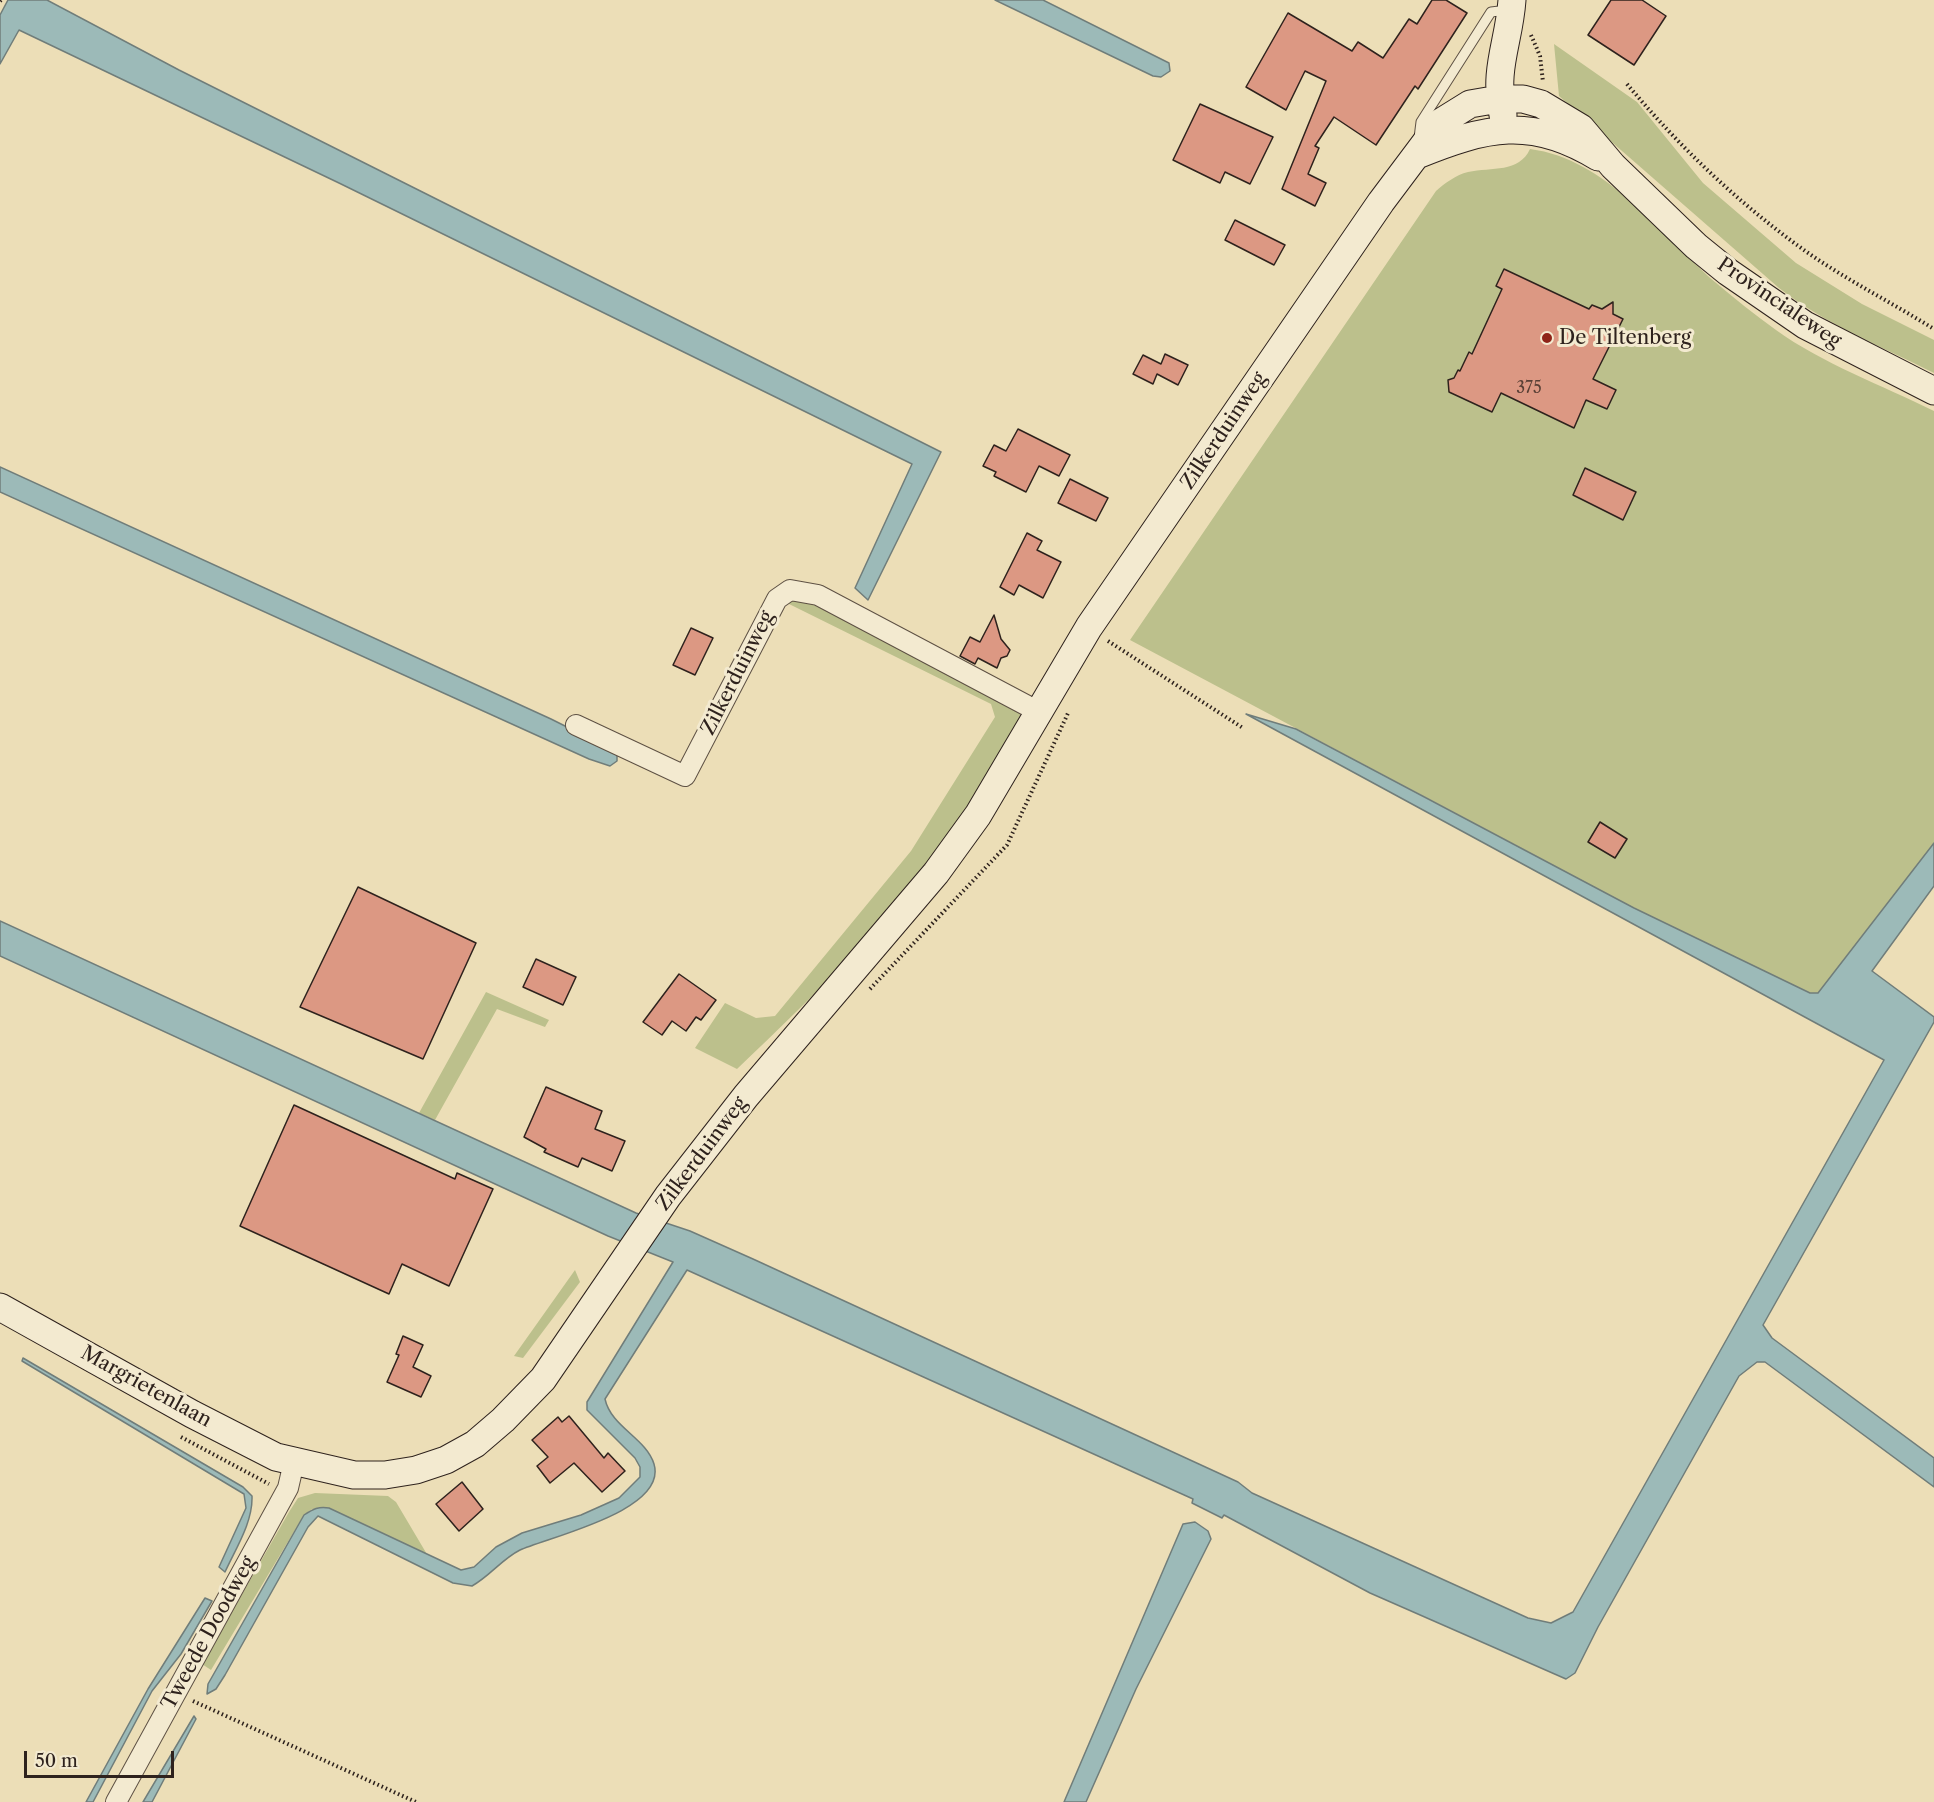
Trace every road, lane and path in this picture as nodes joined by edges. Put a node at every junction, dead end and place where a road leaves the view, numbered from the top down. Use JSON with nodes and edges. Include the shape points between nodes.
{"nodes":[{"id":1,"x":1512,"y":4,"type":"edge"},
{"id":2,"x":1627,"y":84,"type":"dead end"},
{"id":3,"x":1507,"y":99,"type":"junction"},
{"id":4,"x":1505,"y":128,"type":"junction"},
{"id":5,"x":1417,"y":155,"type":"junction"},
{"id":6,"x":1613,"y":166,"type":"junction"},
{"id":7,"x":1934,"y":329,"type":"edge"},
{"id":8,"x":1934,"y":391,"type":"edge"},
{"id":9,"x":1089,"y":627,"type":"junction"},
{"id":10,"x":1041,"y":713,"type":"junction"},
{"id":11,"x":576,"y":725,"type":"dead end"},
{"id":12,"x":1244,"y":728,"type":"dead end"},
{"id":13,"x":0,"y":1307,"type":"edge"},
{"id":14,"x":294,"y":1462,"type":"junction"},
{"id":15,"x":176,"y":1693,"type":"junction"},
{"id":16,"x":116,"y":1802,"type":"edge"},
{"id":17,"x":416,"y":1802,"type":"edge"}],
"edges":[{"from":1,"to":3,"type":"main road","via":[[1500,59]]},
{"from":1,"to":5,"type":"lane","via":[[1491,12],[1421,122]]},
{"from":2,"to":7,"type":"path","via":[[1715,180],[1798,246]]},
{"from":3,"to":4,"type":"main road"},
{"from":3,"to":5,"type":"main road","name":"Zilkerduinweg","via":[[1470,104],[1441,122]]},
{"from":3,"to":6,"type":"main road","name":"Provincialeweg","via":[[1541,104],[1581,128]]},
{"from":4,"to":5,"type":"main road","via":[[1479,132]]},
{"from":4,"to":6,"type":"main road","name":"Provincialeweg","via":[[1550,135]]},
{"from":5,"to":9,"type":"main road","name":"Zilkerduinweg"},
{"from":6,"to":8,"type":"main road","name":"Provincialeweg","via":[[1696,246],[1762,297],[1852,351]]},
{"from":9,"to":10,"type":"main road","name":"Zilkerduinweg"},
{"from":9,"to":12,"type":"path"},
{"from":10,"to":11,"type":"street","name":"Zilkerduinweg","via":[[818,595],[790,590],[777,599],[685,776]]},
{"from":10,"to":14,"type":"main road","name":"Zilkerduinweg","via":[[978,815],[936,873],[746,1096],[656,1214],[543,1379],[503,1420],[475,1444],[416,1470],[354,1475]]},
{"from":13,"to":14,"type":"main road","name":"Margrietenlaan","via":[[192,1414],[276,1457]]},
{"from":14,"to":15,"type":"street","name":"Tweede Doodweg","via":[[288,1488]]},
{"from":15,"to":16,"type":"street","name":"Tweede Doodweg"},
{"from":15,"to":17,"type":"path"}]}
